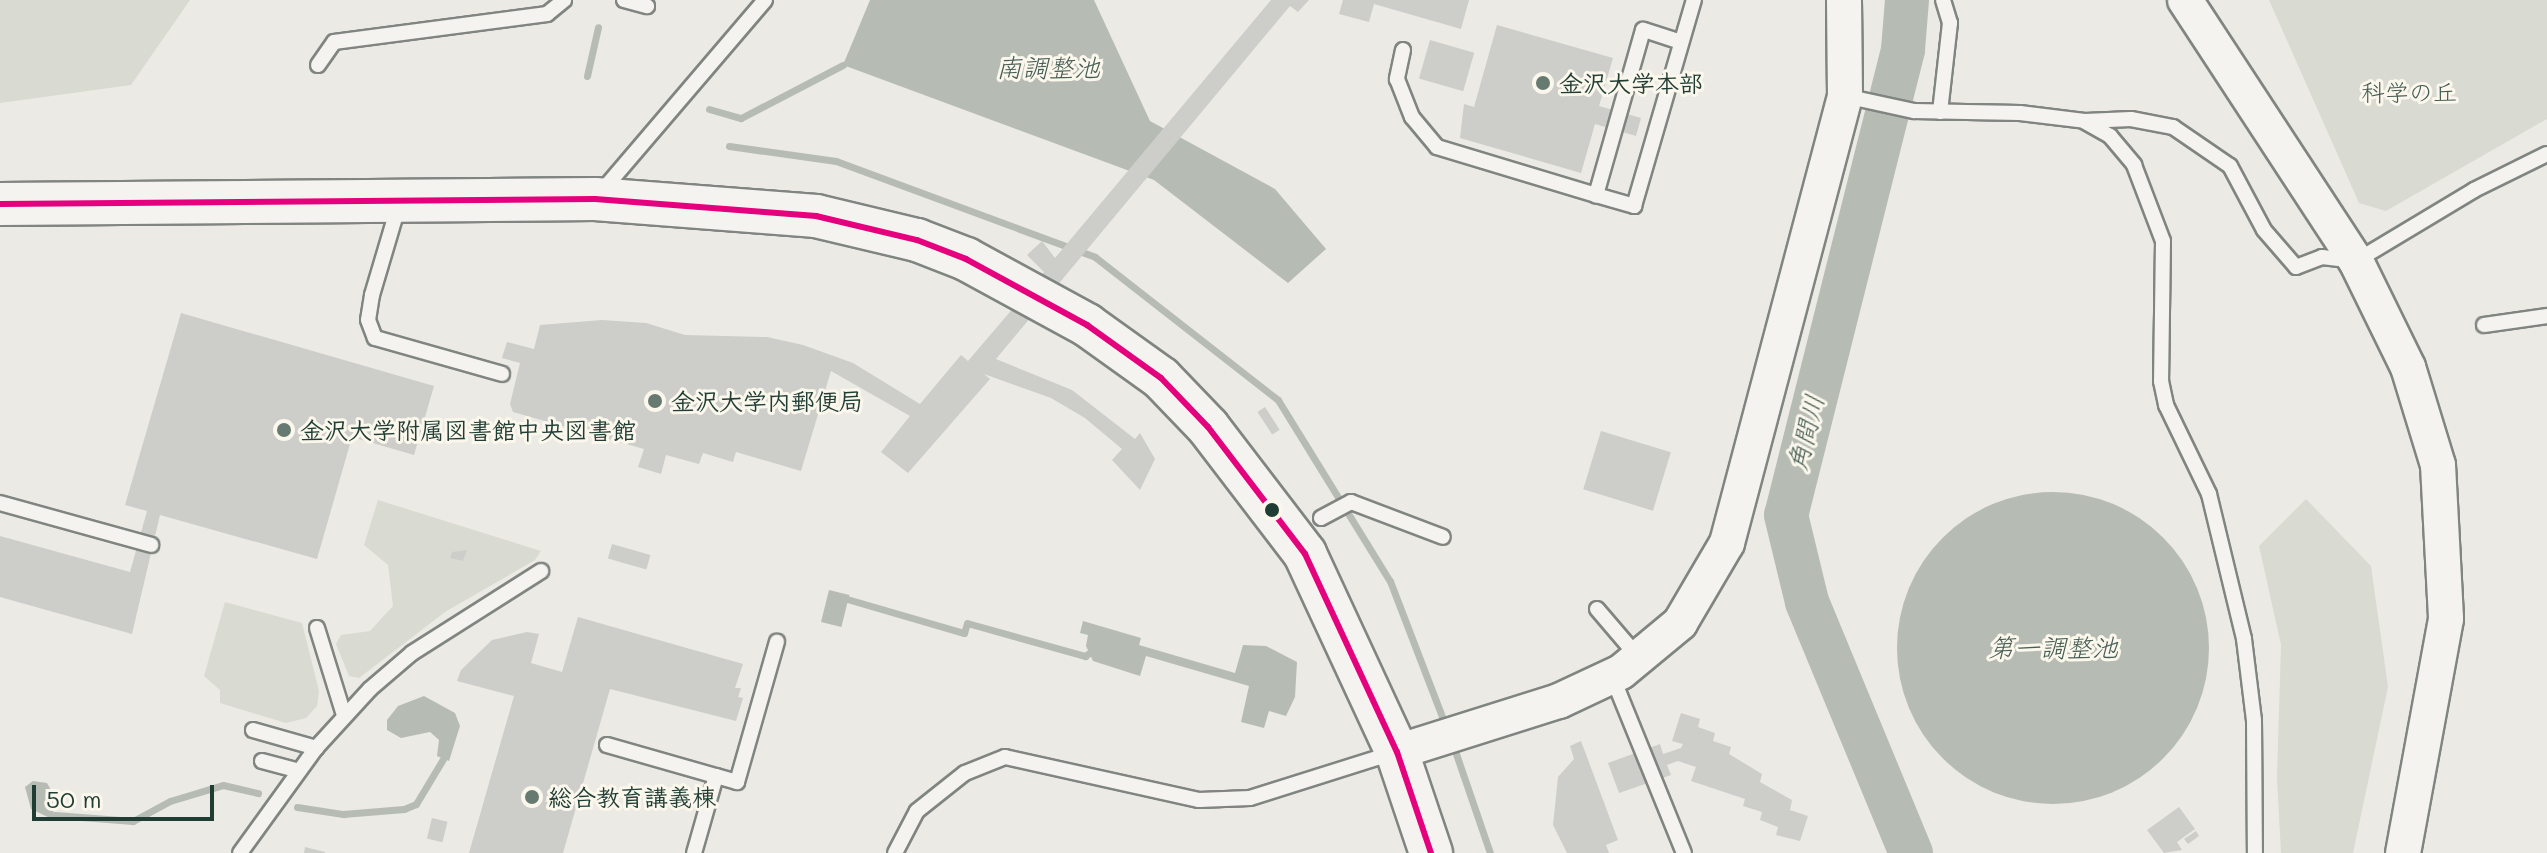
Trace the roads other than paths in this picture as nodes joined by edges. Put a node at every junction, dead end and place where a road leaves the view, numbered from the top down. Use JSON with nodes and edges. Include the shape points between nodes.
{"nodes":[{"id":1,"x":564,"y":0,"type":"edge"},
{"id":2,"x":624,"y":0,"type":"edge"},
{"id":3,"x":765,"y":0,"type":"edge"},
{"id":4,"x":1694,"y":0,"type":"edge"},
{"id":5,"x":1844,"y":0,"type":"edge"},
{"id":6,"x":1943,"y":0,"type":"edge"},
{"id":7,"x":2185,"y":0,"type":"edge"},
{"id":8,"x":647,"y":6,"type":"dead end"},
{"id":9,"x":1681,"y":42,"type":"junction"},
{"id":10,"x":1403,"y":50,"type":"dead end"},
{"id":11,"x":318,"y":65,"type":"dead end"},
{"id":12,"x":1860,"y":99,"type":"junction"},
{"id":13,"x":1940,"y":112,"type":"junction"},
{"id":14,"x":2085,"y":121,"type":"junction"},
{"id":15,"x":2547,"y":154,"type":"edge"},
{"id":16,"x":1596,"y":195,"type":"junction"},
{"id":17,"x":595,"y":199,"type":"junction"},
{"id":18,"x":400,"y":200,"type":"junction"},
{"id":19,"x":0,"y":204,"type":"edge"},
{"id":20,"x":2356,"y":261,"type":"junction"},
{"id":21,"x":2547,"y":316,"type":"edge"},
{"id":22,"x":2484,"y":325,"type":"dead end"},
{"id":23,"x":502,"y":374,"type":"dead end"},
{"id":24,"x":0,"y":503,"type":"edge"},
{"id":25,"x":1325,"y":516,"type":"dead end"},
{"id":26,"x":1443,"y":537,"type":"dead end"},
{"id":27,"x":151,"y":545,"type":"dead end"},
{"id":28,"x":541,"y":571,"type":"dead end"},
{"id":29,"x":1597,"y":609,"type":"dead end"},
{"id":30,"x":317,"y":628,"type":"dead end"},
{"id":31,"x":777,"y":642,"type":"dead end"},
{"id":32,"x":1625,"y":667,"type":"junction"},
{"id":33,"x":344,"y":715,"type":"junction"},
{"id":34,"x":253,"y":730,"type":"dead end"},
{"id":35,"x":607,"y":745,"type":"dead end"},
{"id":36,"x":316,"y":748,"type":"junction"},
{"id":37,"x":1397,"y":752,"type":"junction"},
{"id":38,"x":262,"y":761,"type":"dead end"},
{"id":39,"x":299,"y":771,"type":"junction"},
{"id":40,"x":716,"y":776,"type":"junction"},
{"id":41,"x":240,"y":853,"type":"edge"},
{"id":42,"x":694,"y":853,"type":"edge"},
{"id":43,"x":895,"y":853,"type":"edge"},
{"id":44,"x":1431,"y":853,"type":"edge"},
{"id":45,"x":1684,"y":853,"type":"edge"},
{"id":46,"x":2255,"y":853,"type":"edge"},
{"id":47,"x":2403,"y":853,"type":"edge"}],
"edges":[{"from":1,"to":11,"type":"lane","via":[[547,14],[334,42]]},
{"from":2,"to":8,"type":"lane"},
{"from":3,"to":17,"type":"lane"},
{"from":4,"to":9,"type":"lane"},
{"from":5,"to":12,"type":"street"},
{"from":6,"to":13,"type":"lane","via":[[1950,23]]},
{"from":7,"to":20,"type":"street"},
{"from":9,"to":16,"type":"lane","via":[[1634,206]]},
{"from":9,"to":16,"type":"lane","via":[[1643,30]]},
{"from":10,"to":16,"type":"lane","via":[[1397,79],[1412,117],[1437,147]]},
{"from":12,"to":13,"type":"lane"},
{"from":12,"to":32,"type":"street","via":[[1727,543],[1680,623]]},
{"from":13,"to":14,"type":"lane"},
{"from":14,"to":20,"type":"lane","via":[[2131,119],[2173,127],[2230,166],[2264,230],[2296,267],[2322,257]]},
{"from":14,"to":46,"type":"lane","via":[[2110,136],[2134,165],[2163,241],[2161,381],[2166,405],[2209,494],[2244,639],[2254,720]]},
{"from":15,"to":20,"type":"lane","via":[[2474,190]]},
{"from":17,"to":18,"type":"main road"},
{"from":17,"to":37,"type":"main road","via":[[816,216],[866,226],[966,259],[1087,325],[1161,378],[1305,554]]},
{"from":18,"to":19,"type":"main road"},
{"from":18,"to":23,"type":"lane","via":[[372,295],[368,320],[375,338]]},
{"from":20,"to":47,"type":"street","via":[[2408,367],[2438,465],[2445,546],[2446,619]]},
{"from":21,"to":22,"type":"lane"},
{"from":24,"to":27,"type":"lane"},
{"from":25,"to":26,"type":"lane","via":[[1351,502]]},
{"from":28,"to":33,"type":"lane","via":[[412,653]]},
{"from":29,"to":32,"type":"lane"},
{"from":30,"to":33,"type":"lane"},
{"from":31,"to":40,"type":"lane","via":[[737,782]]},
{"from":32,"to":37,"type":"street","via":[[1559,701]]},
{"from":32,"to":45,"type":"lane"},
{"from":33,"to":36,"type":"lane"},
{"from":34,"to":36,"type":"lane"},
{"from":35,"to":40,"type":"lane"},
{"from":36,"to":39,"type":"lane"},
{"from":37,"to":43,"type":"lane","via":[[1250,798],[1199,800],[1005,757],[965,773],[917,811]]},
{"from":37,"to":44,"type":"main road"},
{"from":38,"to":39,"type":"lane"},
{"from":39,"to":41,"type":"lane"},
{"from":40,"to":42,"type":"lane"}]}
